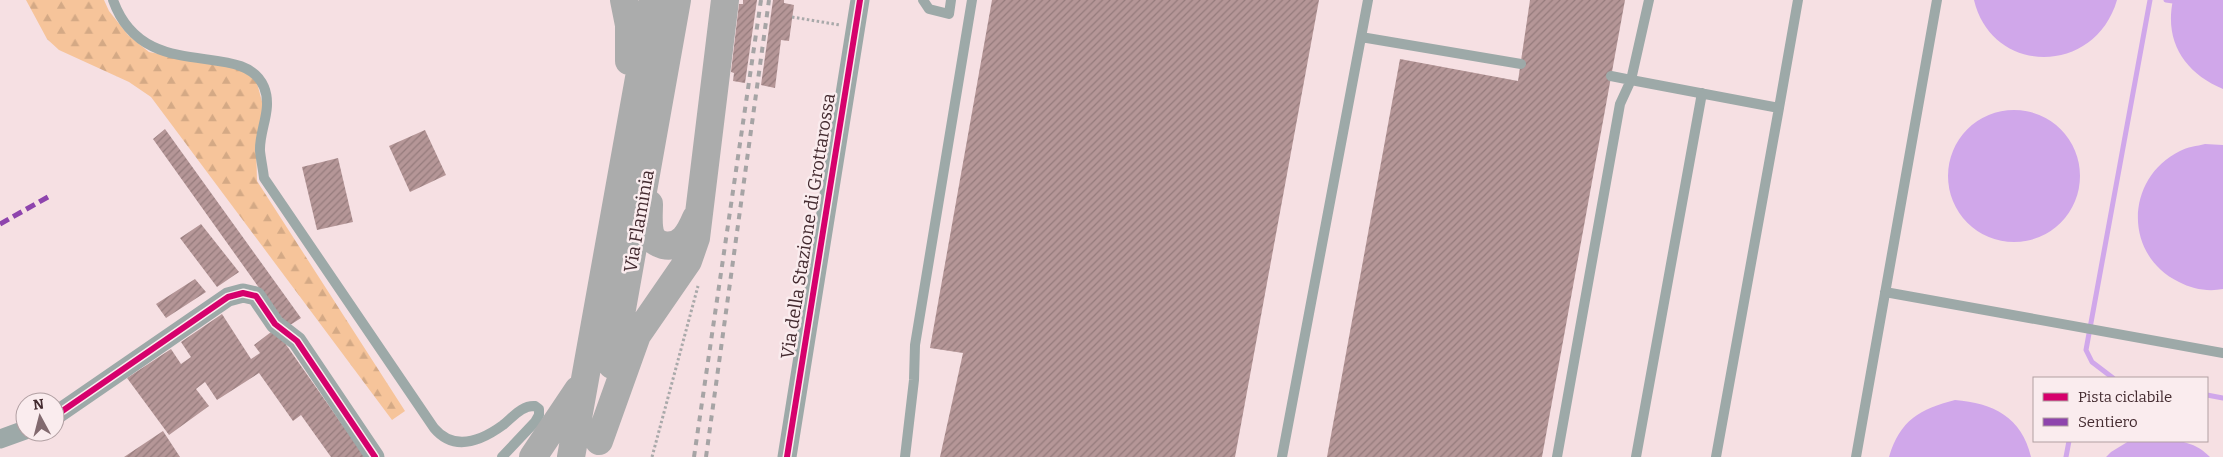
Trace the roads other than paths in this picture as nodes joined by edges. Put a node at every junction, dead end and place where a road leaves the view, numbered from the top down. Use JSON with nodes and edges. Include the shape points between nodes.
{"nodes":[{"id":1,"x":113,"y":0,"type":"edge"},
{"id":2,"x":624,"y":0,"type":"edge"},
{"id":3,"x":652,"y":0,"type":"edge"},
{"id":4,"x":677,"y":0,"type":"edge"},
{"id":5,"x":725,"y":0,"type":"edge"},
{"id":6,"x":860,"y":0,"type":"edge"},
{"id":7,"x":923,"y":0,"type":"edge"},
{"id":8,"x":951,"y":0,"type":"edge"},
{"id":9,"x":972,"y":0,"type":"edge"},
{"id":10,"x":1368,"y":0,"type":"edge"},
{"id":11,"x":1649,"y":0,"type":"edge"},
{"id":12,"x":1798,"y":0,"type":"edge"},
{"id":13,"x":1937,"y":0,"type":"edge"},
{"id":14,"x":1361,"y":37,"type":"junction"},
{"id":15,"x":1521,"y":64,"type":"dead end"},
{"id":16,"x":1611,"y":76,"type":"dead end"},
{"id":17,"x":1630,"y":80,"type":"junction"},
{"id":18,"x":1702,"y":93,"type":"junction"},
{"id":19,"x":1779,"y":108,"type":"junction"},
{"id":20,"x":626,"y":156,"type":"junction"},
{"id":21,"x":647,"y":174,"type":"junction"},
{"id":22,"x":700,"y":207,"type":"junction"},
{"id":23,"x":1885,"y":292,"type":"junction"},
{"id":24,"x":2223,"y":354,"type":"edge"},
{"id":25,"x":583,"y":383,"type":"junction"},
{"id":26,"x":65,"y":409,"type":"edge"},
{"id":27,"x":15,"y":434,"type":"edge"},
{"id":28,"x":0,"y":439,"type":"edge"},
{"id":29,"x":598,"y":449,"type":"edge"},
{"id":30,"x":375,"y":457,"type":"edge"},
{"id":31,"x":502,"y":457,"type":"edge"},
{"id":32,"x":533,"y":457,"type":"edge"},
{"id":33,"x":571,"y":457,"type":"edge"},
{"id":34,"x":787,"y":457,"type":"edge"},
{"id":35,"x":905,"y":457,"type":"edge"},
{"id":36,"x":1282,"y":457,"type":"edge"},
{"id":37,"x":1557,"y":457,"type":"edge"},
{"id":38,"x":1636,"y":457,"type":"edge"},
{"id":39,"x":1716,"y":457,"type":"edge"},
{"id":40,"x":1856,"y":457,"type":"edge"}],
"edges":[{"from":1,"to":31,"type":"lane","via":[[135,37],[164,52],[232,62],[254,72],[264,88],[267,110],[260,150],[264,178],[434,428],[453,442],[476,439],[502,425],[526,406],[539,409],[535,422]]},
{"from":2,"to":20,"type":"highway","via":[[630,37]]},
{"from":3,"to":20,"type":"highway","name":"Via Flaminia"},
{"from":4,"to":21,"type":"highway","name":"Via Flaminia"},
{"from":5,"to":22,"type":"highway"},
{"from":6,"to":34,"type":"street","name":"Via della Stazione di Grottarossa"},
{"from":7,"to":8,"type":"lane","via":[[929,10],[948,14]]},
{"from":9,"to":35,"type":"lane","via":[[915,346]]},
{"from":10,"to":14,"type":"lane"},
{"from":11,"to":17,"type":"lane"},
{"from":12,"to":19,"type":"lane"},
{"from":13,"to":23,"type":"lane"},
{"from":14,"to":15,"type":"lane"},
{"from":14,"to":36,"type":"lane"},
{"from":16,"to":17,"type":"lane"},
{"from":17,"to":18,"type":"lane"},
{"from":17,"to":37,"type":"lane","via":[[1620,104]]},
{"from":18,"to":19,"type":"lane"},
{"from":18,"to":38,"type":"lane"},
{"from":19,"to":39,"type":"lane"},
{"from":20,"to":25,"type":"highway","name":"Via Flaminia"},
{"from":21,"to":22,"type":"highway","via":[[653,240],[676,245],[690,231]]},
{"from":21,"to":29,"type":"highway","name":"Via Flaminia"},
{"from":22,"to":29,"type":"highway","via":[[694,247],[681,272],[637,336]]},
{"from":23,"to":24,"type":"lane"},
{"from":23,"to":40,"type":"lane"},
{"from":25,"to":32,"type":"highway"},
{"from":25,"to":33,"type":"highway","name":"Via Flaminia"},
{"from":26,"to":30,"type":"street","via":[[228,297],[250,294],[256,296],[275,324],[297,341]]},
{"from":27,"to":28,"type":"street"}]}
